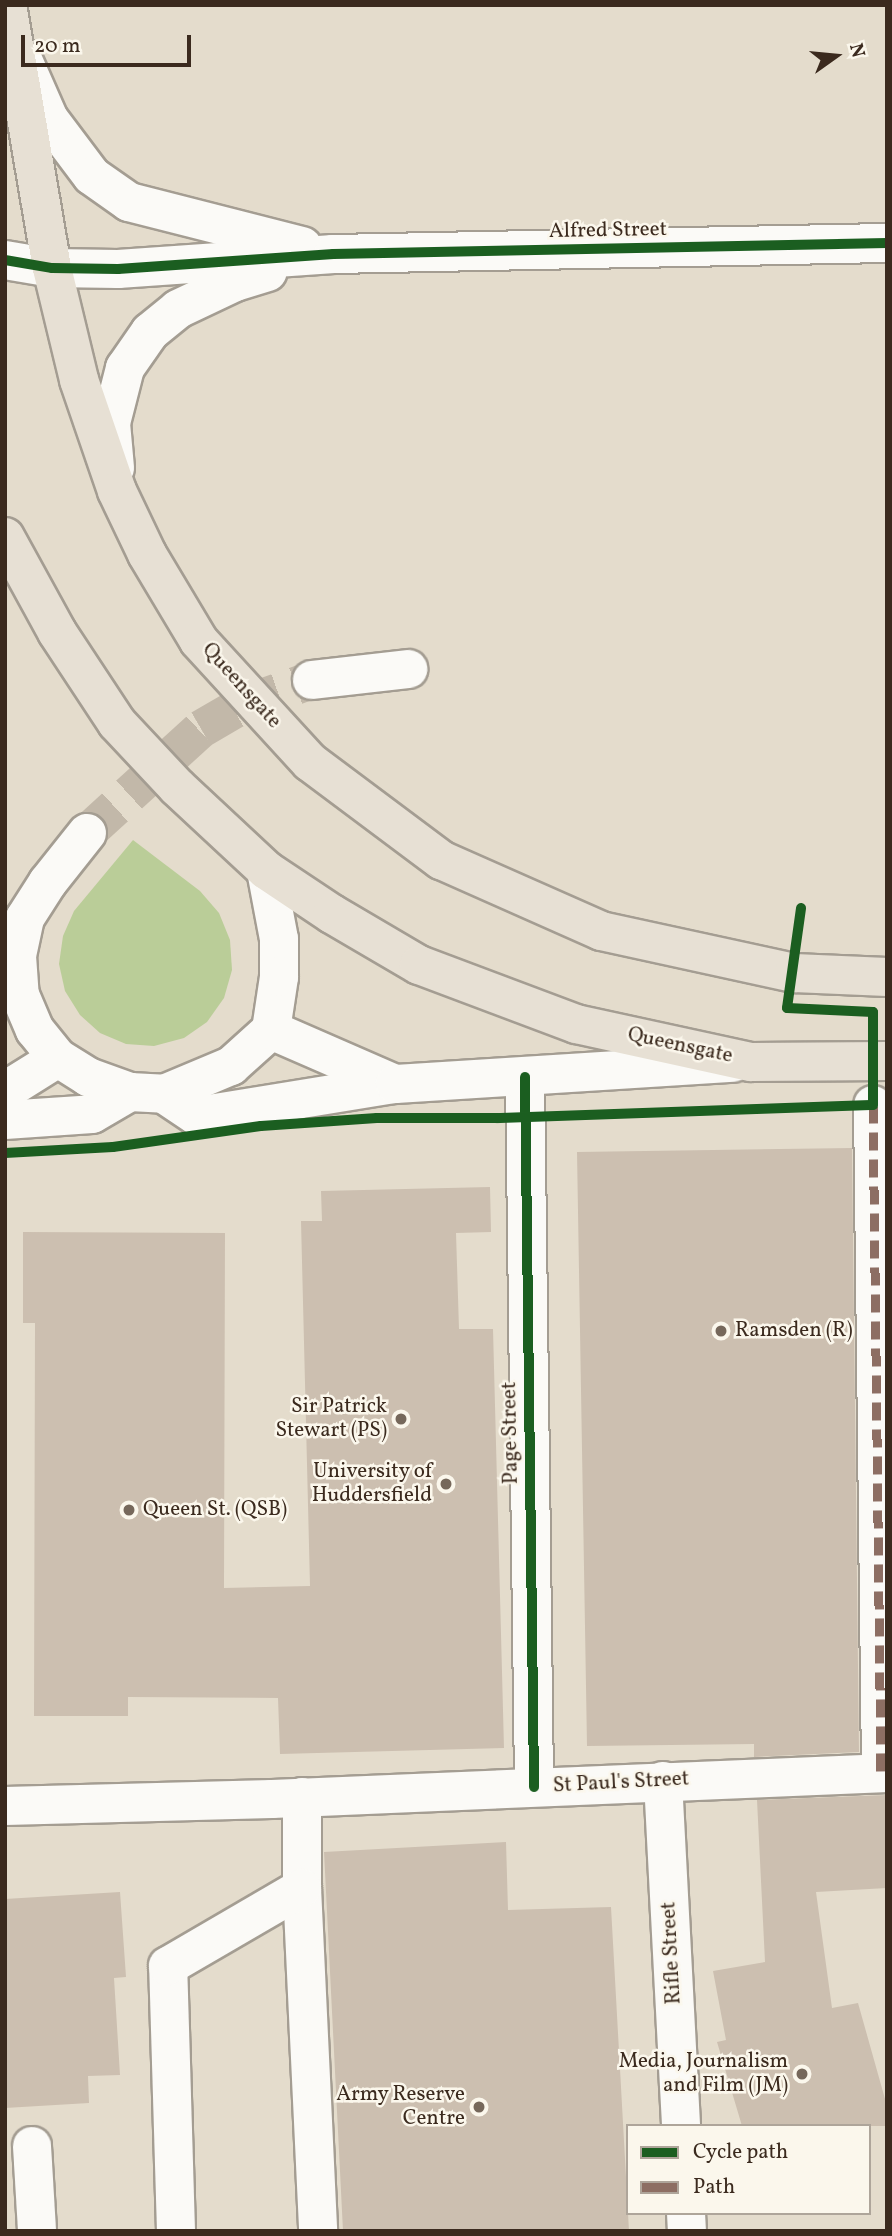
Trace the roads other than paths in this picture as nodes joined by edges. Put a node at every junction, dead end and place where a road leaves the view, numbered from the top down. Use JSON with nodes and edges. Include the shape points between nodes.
{"nodes":[{"id":1,"x":8,"y":18,"type":"edge"},
{"id":2,"x":885,"y":244,"type":"edge"},
{"id":3,"x":332,"y":254,"type":"junction"},
{"id":4,"x":5,"y":260,"type":"edge"},
{"id":5,"x":52,"y":268,"type":"junction"},
{"id":6,"x":117,"y":491,"type":"junction"},
{"id":7,"x":5,"y":537,"type":"edge"},
{"id":8,"x":408,"y":669,"type":"dead end"},
{"id":9,"x":312,"y":680,"type":"tunnel mouth"},
{"id":10,"x":88,"y":833,"type":"tunnel mouth"},
{"id":11,"x":266,"y":870,"type":"junction"},
{"id":12,"x":887,"y":977,"type":"edge"},
{"id":13,"x":12,"y":1001,"type":"edge"},
{"id":14,"x":271,"y":1030,"type":"junction"},
{"id":15,"x":58,"y":1058,"type":"junction"},
{"id":16,"x":887,"y":1061,"type":"edge"},
{"id":17,"x":751,"y":1062,"type":"junction"},
{"id":18,"x":525,"y":1077,"type":"junction"},
{"id":19,"x":395,"y":1084,"type":"junction"},
{"id":20,"x":5,"y":1091,"type":"edge"},
{"id":21,"x":147,"y":1093,"type":"junction"},
{"id":22,"x":873,"y":1105,"type":"dead end"},
{"id":23,"x":5,"y":1120,"type":"edge"},
{"id":24,"x":884,"y":1773,"type":"edge"},
{"id":25,"x":663,"y":1781,"type":"junction"},
{"id":26,"x":534,"y":1787,"type":"junction"},
{"id":27,"x":287,"y":1798,"type":"junction"},
{"id":28,"x":5,"y":1806,"type":"edge"},
{"id":29,"x":302,"y":1888,"type":"junction"},
{"id":30,"x":681,"y":2124,"type":"edge"},
{"id":31,"x":32,"y":2146,"type":"dead end"},
{"id":32,"x":37,"y":2231,"type":"edge"},
{"id":33,"x":176,"y":2231,"type":"edge"},
{"id":34,"x":318,"y":2231,"type":"edge"}],
"edges":[{"from":1,"to":3,"type":"street","name":"Alfred Street","via":[[50,119],[92,176],[129,202]]},
{"from":1,"to":5,"type":"highway","name":"Queensgate"},
{"from":2,"to":3,"type":"street","name":"Alfred Street"},
{"from":3,"to":5,"type":"street","name":"Alfred Street","via":[[146,268]]},
{"from":3,"to":6,"type":"street","name":"Alfred Street","via":[[236,282],[178,309],[150,332],[125,368],[111,423]]},
{"from":4,"to":5,"type":"street","name":"Alfred Street"},
{"from":5,"to":6,"type":"highway","name":"Queensgate","via":[[79,380]]},
{"from":6,"to":12,"type":"highway","name":"Queensgate","via":[[199,641],[310,762],[441,860],[601,931],[794,973]]},
{"from":7,"to":11,"type":"highway","name":"Queensgate","via":[[57,632],[117,723]]},
{"from":8,"to":9,"type":"street"},
{"from":10,"to":13,"type":"street","via":[[26,918]]},
{"from":11,"to":14,"type":"street","via":[[279,939]]},
{"from":11,"to":17,"type":"highway","name":"Queensgate","via":[[419,965],[576,1024]]},
{"from":13,"to":15,"type":"street"},
{"from":14,"to":19,"type":"street"},
{"from":14,"to":21,"type":"street","via":[[231,1066]]},
{"from":15,"to":20,"type":"street"},
{"from":15,"to":21,"type":"street","via":[[88,1077]]},
{"from":16,"to":17,"type":"highway","name":"Queensgate"},
{"from":17,"to":18,"type":"street"},
{"from":18,"to":19,"type":"street"},
{"from":18,"to":26,"type":"street","name":"Page Street"},
{"from":19,"to":21,"type":"street","via":[[197,1116]]},
{"from":21,"to":23,"type":"street","via":[[92,1114]]},
{"from":22,"to":24,"type":"street"},
{"from":24,"to":25,"type":"street","name":"St Paul's Street"},
{"from":25,"to":26,"type":"street","name":"St Paul's Street"},
{"from":25,"to":30,"type":"street","name":"Rifle Street"},
{"from":26,"to":27,"type":"street","name":"St Paul's Street"},
{"from":27,"to":28,"type":"street","name":"St Paul's Street"},
{"from":27,"to":29,"type":"street"},
{"from":29,"to":33,"type":"street","via":[[168,1966]]},
{"from":29,"to":34,"type":"street"},
{"from":31,"to":32,"type":"street"}]}
